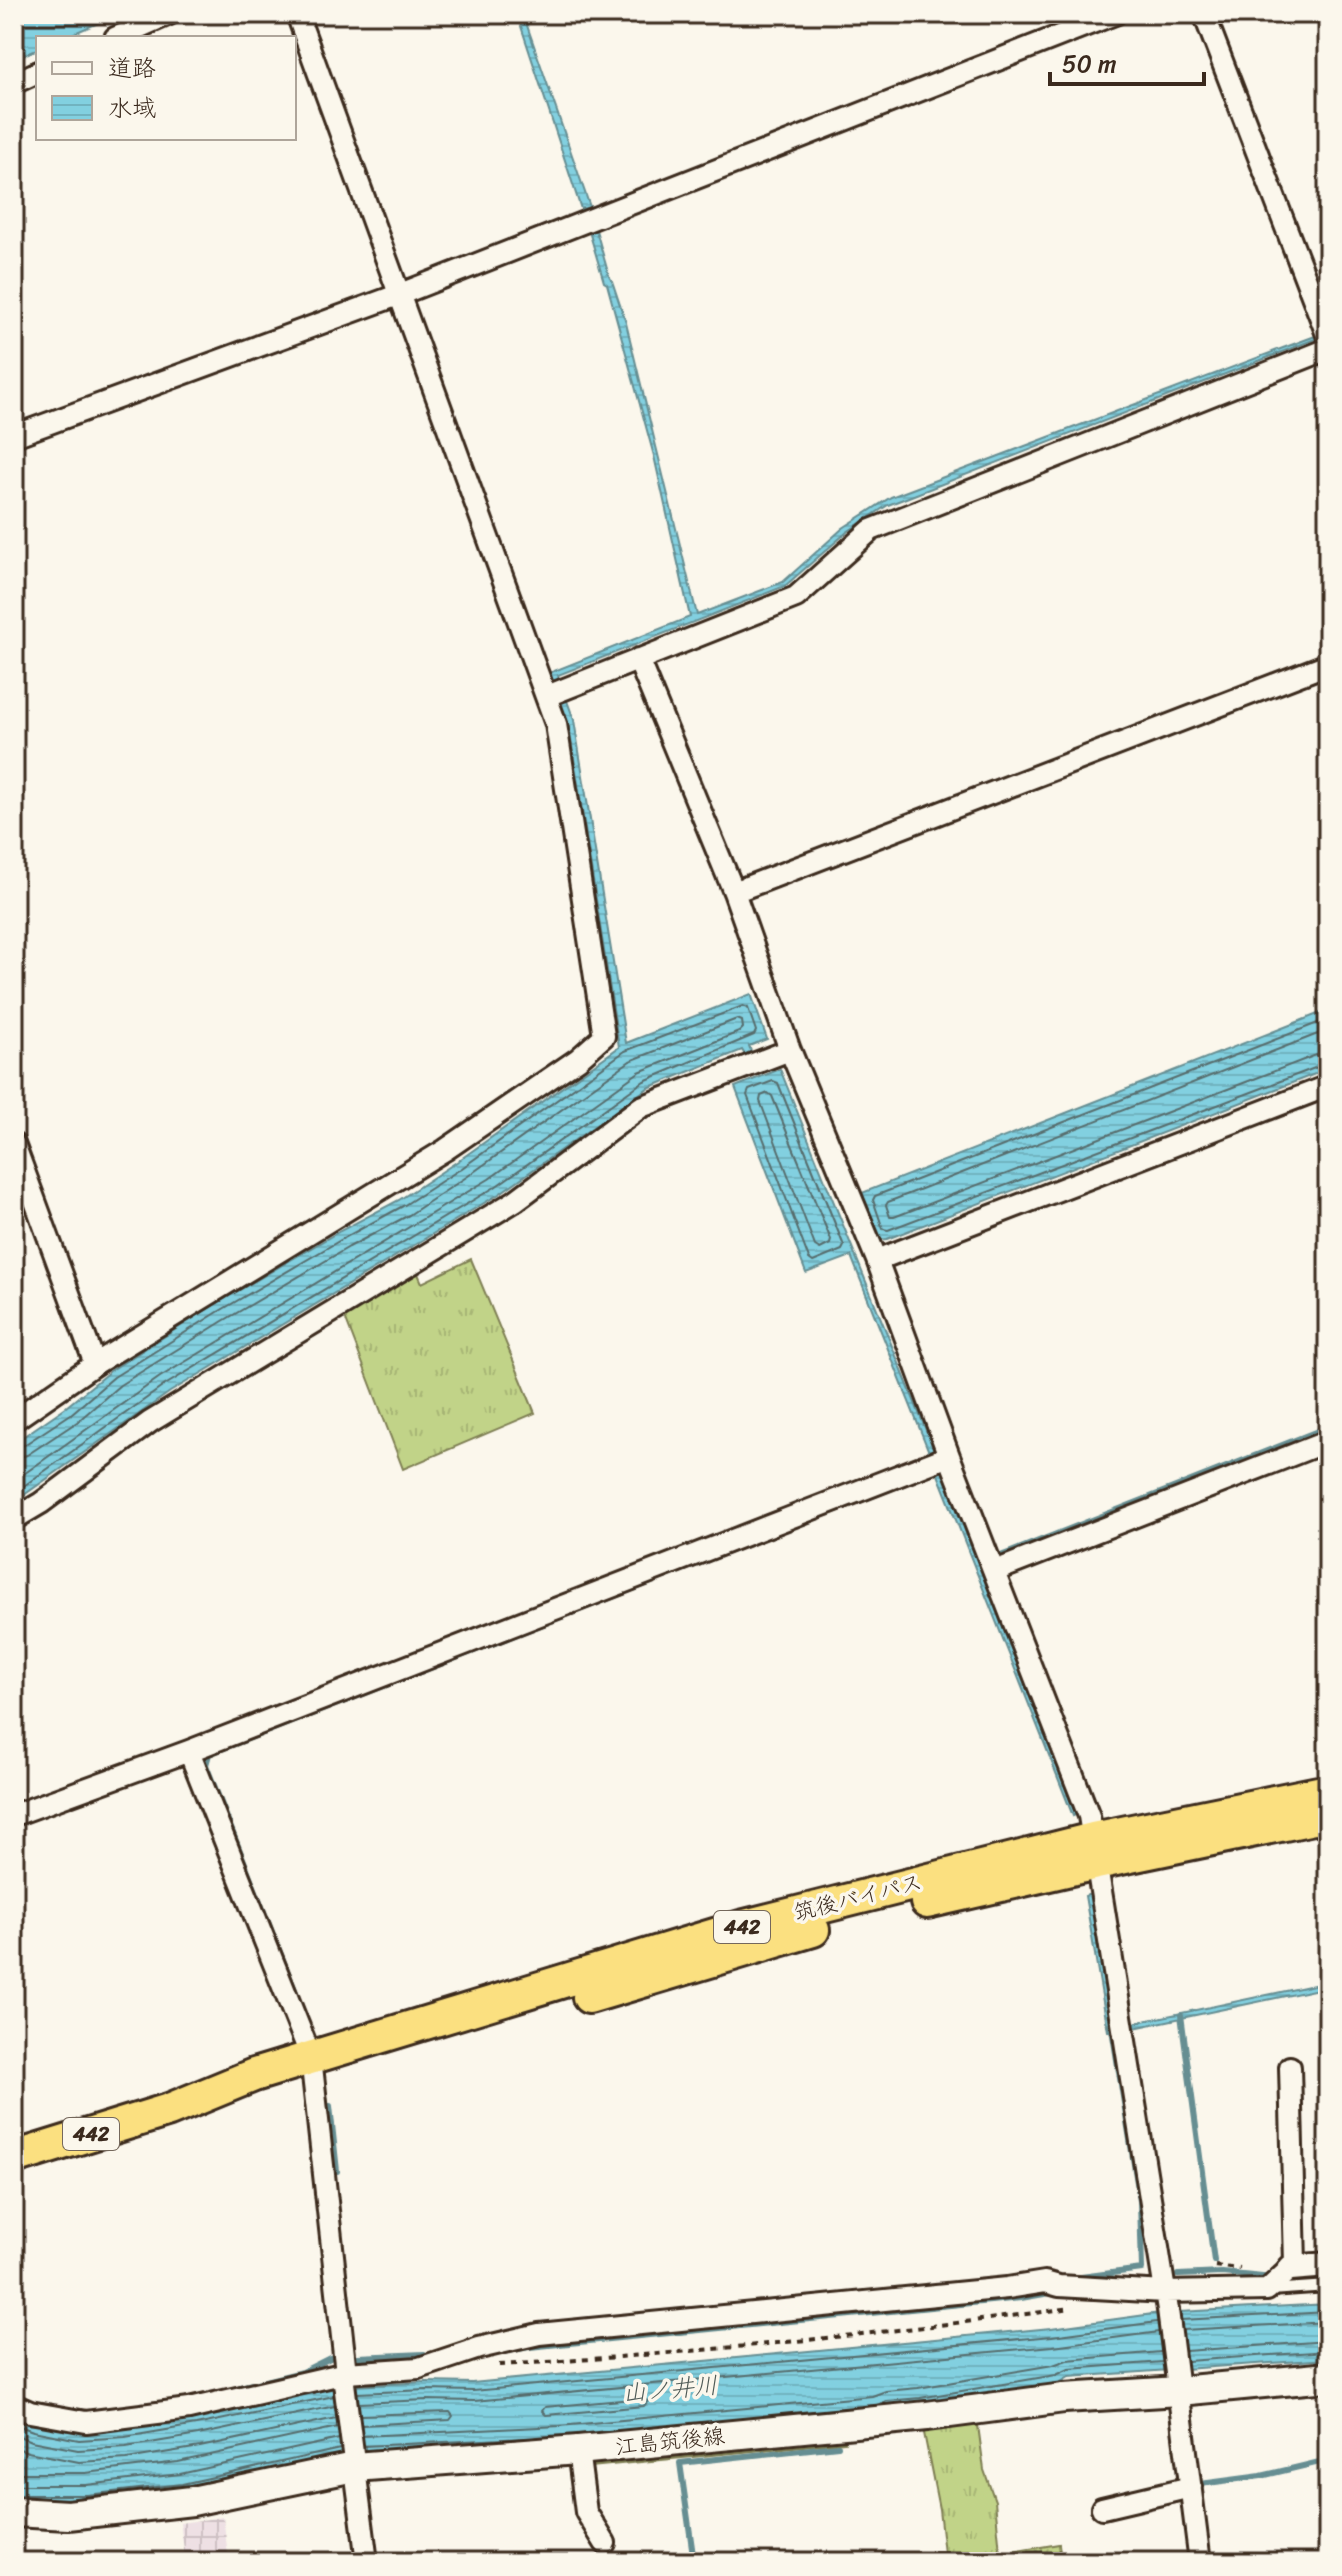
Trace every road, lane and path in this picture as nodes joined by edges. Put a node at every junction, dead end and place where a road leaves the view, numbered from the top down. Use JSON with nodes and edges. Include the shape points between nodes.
{"nodes":[{"id":1,"x":169,"y":14,"type":"edge"},
{"id":2,"x":297,"y":14,"type":"edge"},
{"id":3,"x":1115,"y":14,"type":"edge"},
{"id":4,"x":1204,"y":14,"type":"edge"},
{"id":5,"x":120,"y":36,"type":"edge"},
{"id":6,"x":36,"y":73,"type":"edge"},
{"id":7,"x":14,"y":83,"type":"edge"},
{"id":8,"x":398,"y":295,"type":"junction"},
{"id":9,"x":1328,"y":337,"type":"edge"},
{"id":10,"x":1328,"y":349,"type":"edge"},
{"id":11,"x":14,"y":436,"type":"edge"},
{"id":12,"x":638,"y":659,"type":"junction"},
{"id":13,"x":1328,"y":664,"type":"edge"},
{"id":14,"x":547,"y":696,"type":"junction"},
{"id":15,"x":734,"y":892,"type":"junction"},
{"id":16,"x":790,"y":1050,"type":"junction"},
{"id":17,"x":1328,"y":1086,"type":"edge"},
{"id":18,"x":14,"y":1144,"type":"edge"},
{"id":19,"x":874,"y":1254,"type":"junction"},
{"id":20,"x":95,"y":1364,"type":"junction"},
{"id":21,"x":14,"y":1420,"type":"edge"},
{"id":22,"x":1328,"y":1441,"type":"edge"},
{"id":23,"x":949,"y":1456,"type":"junction"},
{"id":24,"x":14,"y":1519,"type":"edge"},
{"id":25,"x":995,"y":1571,"type":"junction"},
{"id":26,"x":189,"y":1751,"type":"junction"},
{"id":27,"x":1328,"y":1791,"type":"edge"},
{"id":28,"x":14,"y":1815,"type":"edge"},
{"id":29,"x":1328,"y":1815,"type":"edge"},
{"id":30,"x":1095,"y":1851,"type":"junction"},
{"id":31,"x":1290,"y":2067,"type":"dead end"},
{"id":32,"x":313,"y":2068,"type":"junction"},
{"id":33,"x":14,"y":2158,"type":"edge"},
{"id":34,"x":1328,"y":2265,"type":"edge"},
{"id":35,"x":1291,"y":2268,"type":"junction"},
{"id":36,"x":1328,"y":2286,"type":"edge"},
{"id":37,"x":1267,"y":2290,"type":"junction"},
{"id":38,"x":1167,"y":2301,"type":"junction"},
{"id":39,"x":1079,"y":2307,"type":"dead end"},
{"id":40,"x":485,"y":2366,"type":"dead end"},
{"id":41,"x":1328,"y":2377,"type":"edge"},
{"id":42,"x":345,"y":2378,"type":"junction"},
{"id":43,"x":1178,"y":2387,"type":"junction"},
{"id":44,"x":14,"y":2405,"type":"edge"},
{"id":45,"x":578,"y":2450,"type":"junction"},
{"id":46,"x":354,"y":2463,"type":"junction"},
{"id":47,"x":1191,"y":2487,"type":"junction"},
{"id":48,"x":1102,"y":2508,"type":"dead end"},
{"id":49,"x":14,"y":2512,"type":"edge"},
{"id":50,"x":605,"y":2543,"type":"dead end"},
{"id":51,"x":367,"y":2562,"type":"edge"},
{"id":52,"x":1200,"y":2562,"type":"edge"}],
"edges":[{"from":1,"to":5,"type":"street"},
{"from":2,"to":8,"type":"street"},
{"from":3,"to":8,"type":"street"},
{"from":4,"to":9,"type":"street"},
{"from":6,"to":7,"type":"street"},
{"from":8,"to":11,"type":"street"},
{"from":8,"to":14,"type":"street"},
{"from":10,"to":12,"type":"street","via":[[871,530],[796,597]]},
{"from":12,"to":14,"type":"street"},
{"from":12,"to":15,"type":"street"},
{"from":13,"to":15,"type":"street"},
{"from":14,"to":20,"type":"street","via":[[556,724],[604,1036],[445,1150]]},
{"from":15,"to":16,"type":"street"},
{"from":16,"to":19,"type":"street"},
{"from":16,"to":24,"type":"street","via":[[641,1107],[515,1201],[150,1422]]},
{"from":17,"to":19,"type":"street"},
{"from":18,"to":20,"type":"street"},
{"from":19,"to":23,"type":"street"},
{"from":20,"to":21,"type":"street"},
{"from":22,"to":25,"type":"street"},
{"from":23,"to":25,"type":"street"},
{"from":23,"to":26,"type":"street"},
{"from":25,"to":30,"type":"street","via":[[1089,1816]]},
{"from":26,"to":28,"type":"street"},
{"from":26,"to":32,"type":"street"},
{"from":27,"to":30,"type":"highway","name":"筑後バイパス","number":"442"},
{"from":29,"to":30,"type":"highway","name":"筑後バイパス","number":"442"},
{"from":30,"to":32,"type":"highway","name":"筑後バイパス","number":"442"},
{"from":30,"to":38,"type":"street"},
{"from":31,"to":35,"type":"street","via":[[1295,2264]]},
{"from":32,"to":33,"type":"highway","name":"筑後バイパス","number":"442"},
{"from":32,"to":42,"type":"street"},
{"from":34,"to":35,"type":"street"},
{"from":35,"to":37,"type":"street"},
{"from":36,"to":37,"type":"lane"},
{"from":37,"to":38,"type":"street"},
{"from":38,"to":42,"type":"street","via":[[1045,2282],[539,2334],[419,2368]]},
{"from":38,"to":43,"type":"street"},
{"from":39,"to":40,"type":"path","via":[[786,2341]]},
{"from":41,"to":43,"type":"main road","name":"江島筑後線"},
{"from":42,"to":44,"type":"street","via":[[189,2409],[86,2422]]},
{"from":42,"to":46,"type":"street"},
{"from":43,"to":45,"type":"main road","name":"江島筑後線"},
{"from":43,"to":47,"type":"street"},
{"from":45,"to":46,"type":"main road","name":"江島筑後線"},
{"from":45,"to":50,"type":"street","via":[[586,2512]]},
{"from":46,"to":49,"type":"main road","name":"江島筑後線","via":[[192,2501],[68,2515]]},
{"from":46,"to":51,"type":"street"},
{"from":47,"to":48,"type":"street"},
{"from":47,"to":52,"type":"street"}]}
